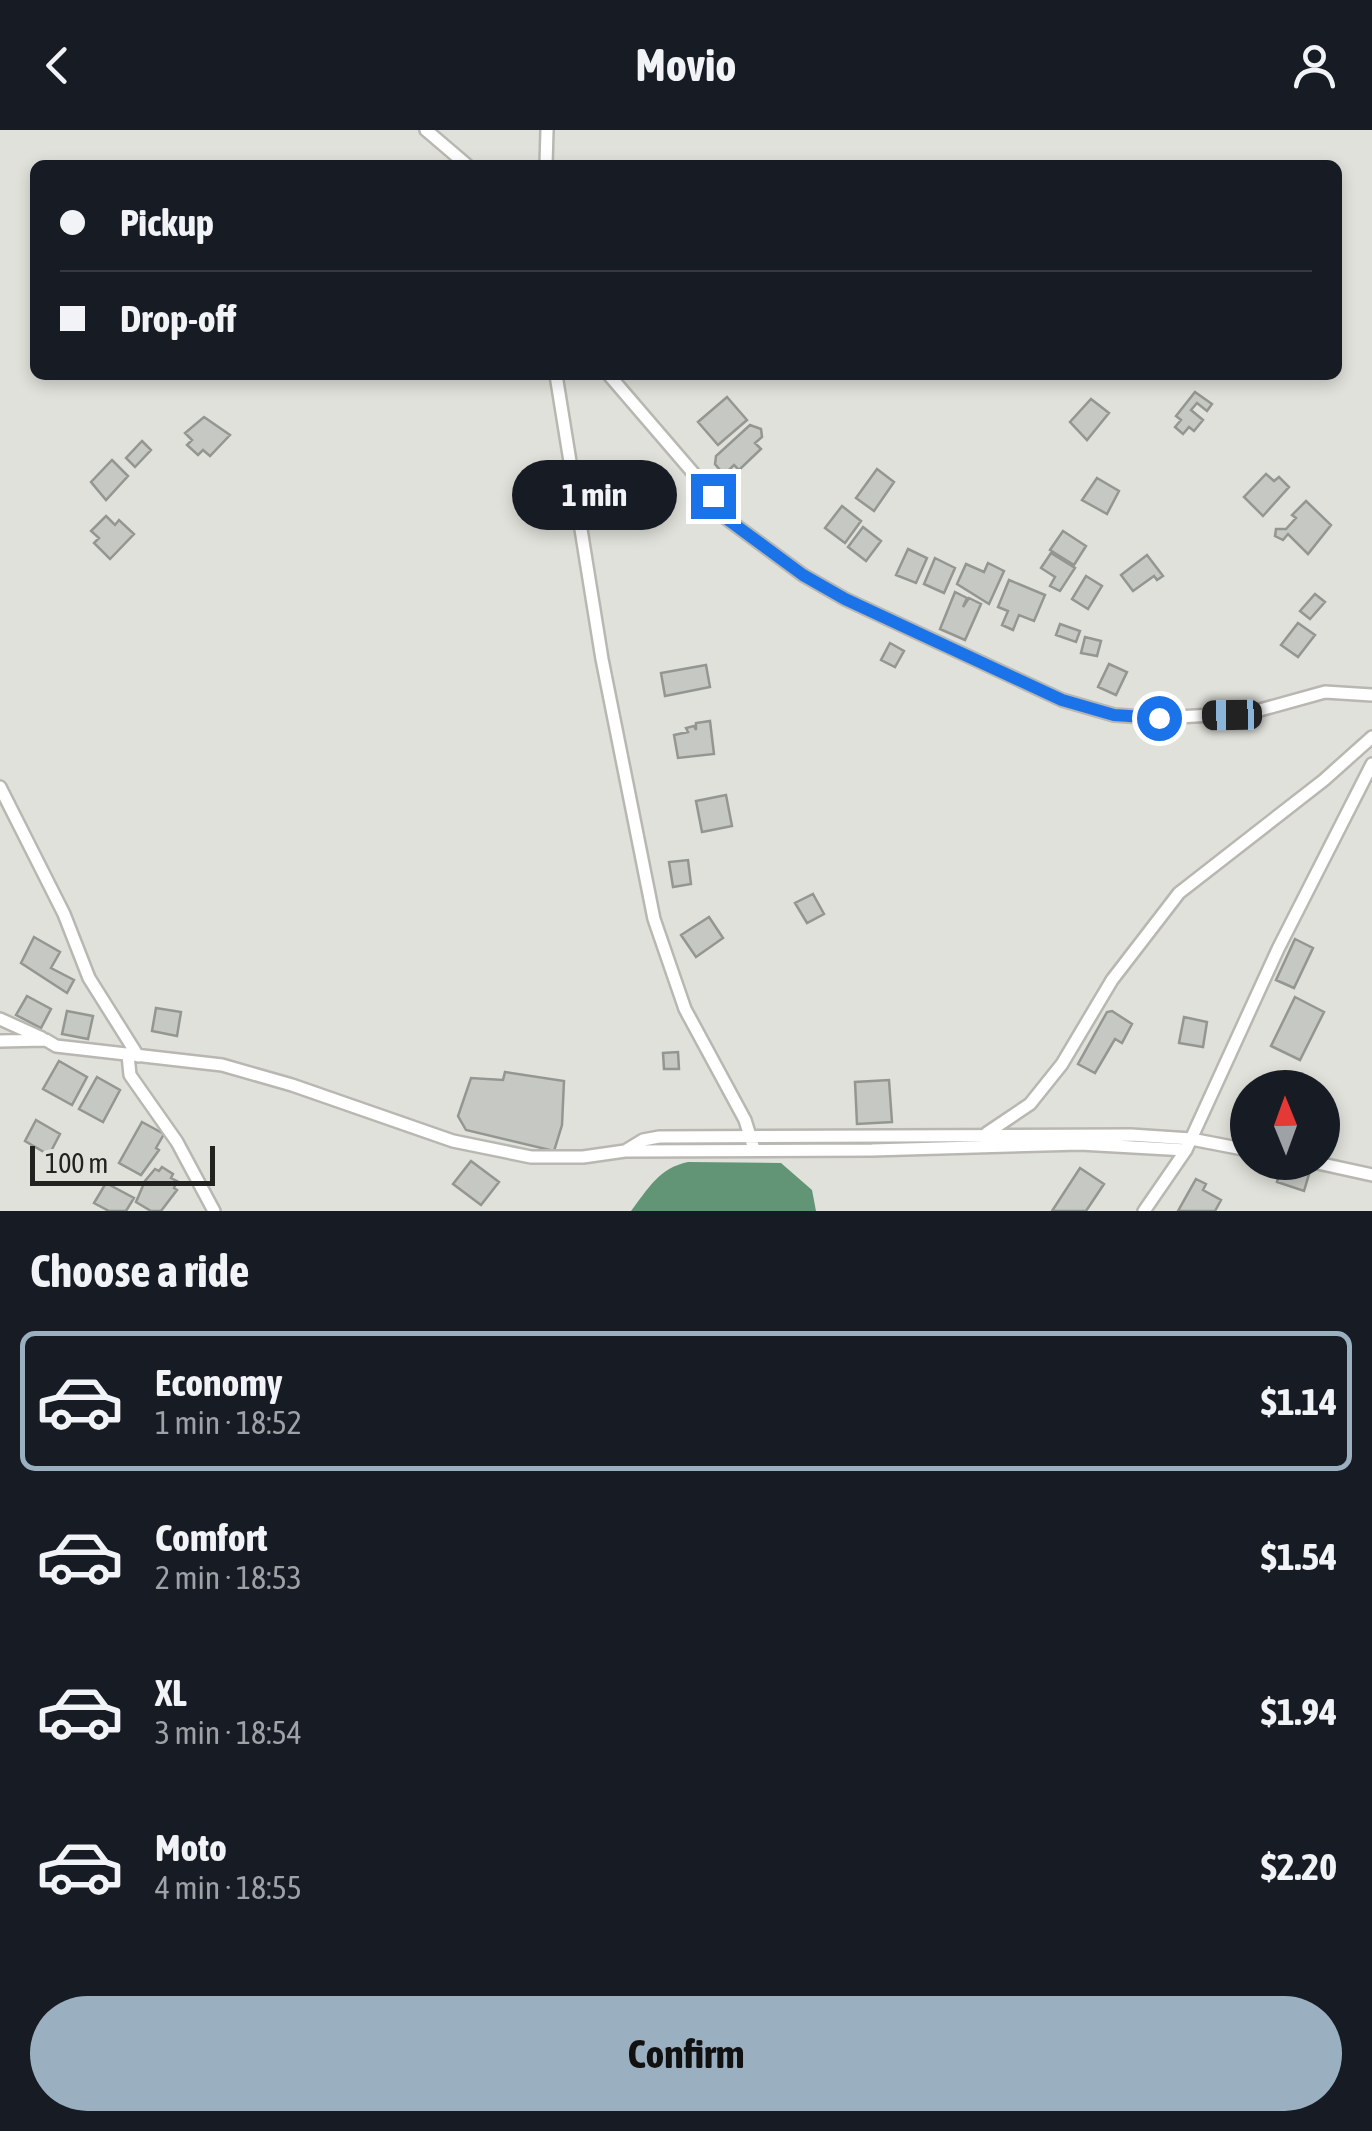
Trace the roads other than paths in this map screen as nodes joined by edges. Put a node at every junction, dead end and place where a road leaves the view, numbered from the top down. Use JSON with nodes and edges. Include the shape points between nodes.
{"nodes":[{"id":1,"x":426,"y":130,"type":"edge"},
{"id":2,"x":547,"y":130,"type":"edge"},
{"id":3,"x":460,"y":160,"type":"edge"},
{"id":4,"x":546,"y":160,"type":"edge"},
{"id":5,"x":557,"y":380,"type":"edge"},
{"id":6,"x":613,"y":380,"type":"edge"},
{"id":7,"x":1372,"y":695,"type":"edge"},
{"id":8,"x":1372,"y":737,"type":"edge"},
{"id":9,"x":1372,"y":764,"type":"edge"},
{"id":10,"x":0,"y":787,"type":"edge"},
{"id":11,"x":0,"y":1019,"type":"edge"},
{"id":12,"x":46,"y":1040,"type":"junction"},
{"id":13,"x":0,"y":1042,"type":"edge"},
{"id":14,"x":133,"y":1055,"type":"junction"},
{"id":15,"x":988,"y":1133,"type":"junction"},
{"id":16,"x":752,"y":1135,"type":"junction"},
{"id":17,"x":872,"y":1143,"type":"junction"},
{"id":18,"x":1189,"y":1145,"type":"junction"},
{"id":19,"x":1230,"y":1148,"type":"edge"},
{"id":20,"x":754,"y":1149,"type":"junction"},
{"id":21,"x":625,"y":1150,"type":"junction"},
{"id":22,"x":1340,"y":1168,"type":"edge"},
{"id":23,"x":1372,"y":1176,"type":"edge"},
{"id":24,"x":214,"y":1211,"type":"edge"},
{"id":25,"x":1144,"y":1211,"type":"edge"}],
"edges":[{"from":1,"to":3,"type":"street"},
{"from":2,"to":4,"type":"street"},
{"from":5,"to":16,"type":"street","via":[[612,711],[661,945],[686,1010]]},
{"from":6,"to":7,"type":"street","via":[[727,519],[803,575],[1062,700],[1114,715],[1159,718],[1249,713],[1325,692]]},
{"from":8,"to":15,"type":"street","via":[[1179,893],[1112,980],[1062,1064],[1030,1104]]},
{"from":9,"to":18,"type":"street"},
{"from":10,"to":14,"type":"street"},
{"from":11,"to":12,"type":"street"},
{"from":12,"to":13,"type":"street"},
{"from":12,"to":14,"type":"street"},
{"from":14,"to":21,"type":"street","via":[[259,1074],[496,1152],[552,1157]]},
{"from":14,"to":24,"type":"street","via":[[130,1075]]},
{"from":15,"to":17,"type":"street"},
{"from":15,"to":18,"type":"street"},
{"from":16,"to":17,"type":"street"},
{"from":16,"to":20,"type":"street"},
{"from":16,"to":21,"type":"street","via":[[659,1137]]},
{"from":17,"to":18,"type":"street"},
{"from":17,"to":20,"type":"street"},
{"from":18,"to":19,"type":"street"},
{"from":18,"to":25,"type":"street"},
{"from":20,"to":21,"type":"street"},
{"from":22,"to":23,"type":"street"}]}
